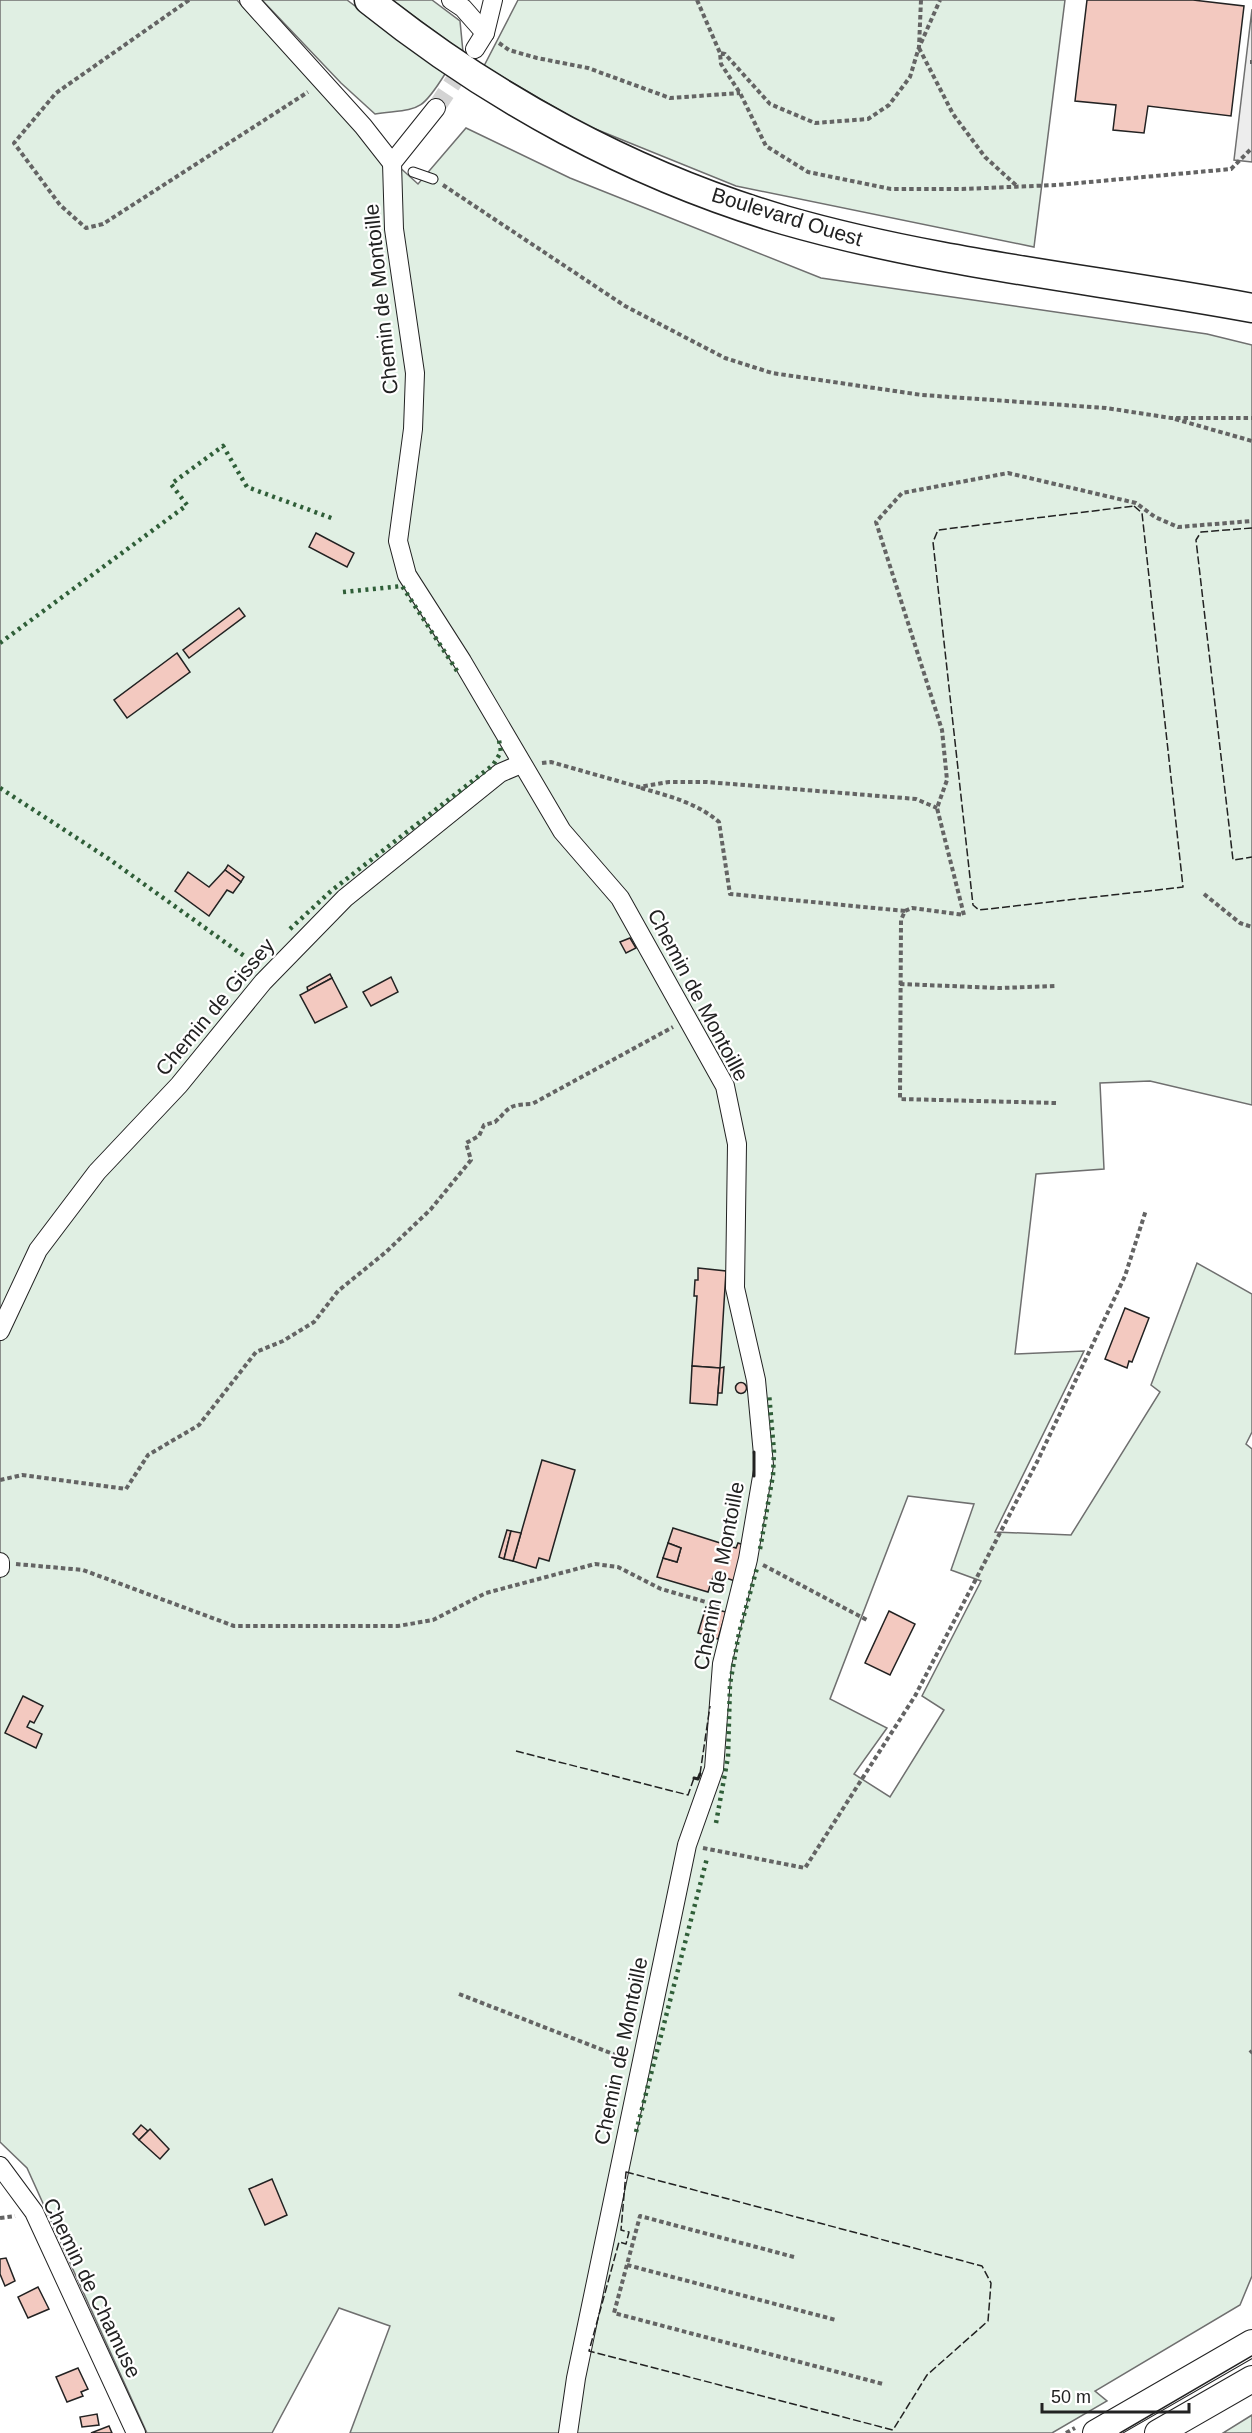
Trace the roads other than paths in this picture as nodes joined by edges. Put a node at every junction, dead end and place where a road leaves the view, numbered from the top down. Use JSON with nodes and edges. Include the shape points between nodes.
{"nodes":[{"id":1,"x":249,"y":0,"type":"edge"},
{"id":2,"x":369,"y":0,"type":"edge"},
{"id":3,"x":451,"y":0,"type":"edge"},
{"id":4,"x":493,"y":0,"type":"edge"},
{"id":5,"x":485,"y":33,"type":"junction"},
{"id":6,"x":475,"y":49,"type":"tunnel mouth"},
{"id":7,"x":436,"y":108,"type":"tunnel mouth"},
{"id":8,"x":392,"y":163,"type":"junction"},
{"id":9,"x":413,"y":172,"type":"dead end"},
{"id":10,"x":434,"y":179,"type":"road end"},
{"id":11,"x":1252,"y":308,"type":"edge"},
{"id":12,"x":521,"y":764,"type":"junction"},
{"id":13,"x":0,"y":1331,"type":"edge"},
{"id":14,"x":0,"y":2166,"type":"edge"},
{"id":15,"x":1252,"y":2343,"type":"edge"},
{"id":16,"x":1252,"y":2379,"type":"edge"},
{"id":17,"x":136,"y":2433,"type":"edge"},
{"id":18,"x":568,"y":2433,"type":"edge"},
{"id":19,"x":1096,"y":2433,"type":"edge"},
{"id":20,"x":1158,"y":2433,"type":"edge"}],
"edges":[{"from":1,"to":8,"type":"street"},
{"from":2,"to":11,"type":"main road","name":"Boulevard Ouest","via":[[446,57],[544,118],[623,159],[735,204],[833,233],[942,257]]},
{"from":3,"to":5,"type":"street"},
{"from":4,"to":5,"type":"street"},
{"from":5,"to":6,"type":"street"},
{"from":7,"to":8,"type":"street"},
{"from":8,"to":12,"type":"street","name":"Chemin de Montoille","via":[[394,229],[415,373],[412,439],[398,541],[407,575]]},
{"from":9,"to":10,"type":"lane"},
{"from":12,"to":13,"type":"street","name":"Chemin de Gissey","via":[[500,774],[345,898],[263,982],[179,1085],[97,1172],[38,1250]]},
{"from":12,"to":18,"type":"street","name":"Chemin de Montoille","via":[[562,831],[620,898],[725,1086],[737,1144],[735,1288],[756,1380],[764,1465],[748,1559],[722,1664],[714,1769],[687,1845],[576,2378]]},
{"from":14,"to":17,"type":"street","name":"Chemin de Chamuse","via":[[34,2212]]},
{"from":15,"to":19,"type":"main road"},
{"from":16,"to":20,"type":"main road"}]}
